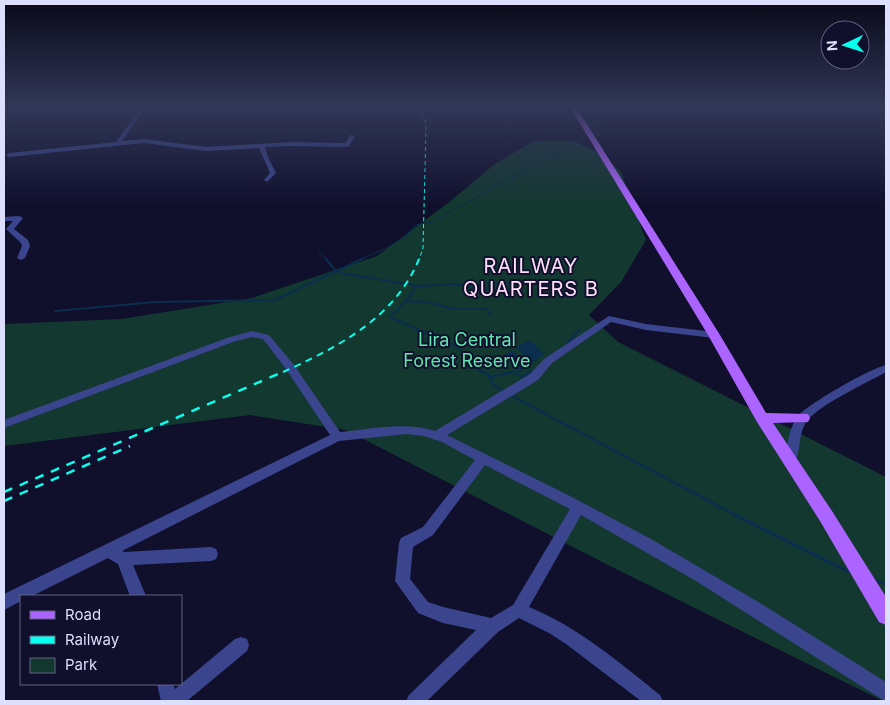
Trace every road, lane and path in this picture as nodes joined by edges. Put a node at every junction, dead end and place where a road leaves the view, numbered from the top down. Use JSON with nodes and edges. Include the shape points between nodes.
{"nodes":[{"id":1,"x":120,"y":140,"type":"edge"},
{"id":2,"x":350,"y":140,"type":"edge"},
{"id":3,"x":593,"y":140,"type":"edge"},
{"id":4,"x":118,"y":143,"type":"junction"},
{"id":5,"x":262,"y":146,"type":"junction"},
{"id":6,"x":7,"y":154,"type":"edge"},
{"id":7,"x":5,"y":164,"type":"edge"},
{"id":8,"x":267,"y":180,"type":"dead end"},
{"id":9,"x":4,"y":218,"type":"edge"},
{"id":10,"x":20,"y":258,"type":"dead end"},
{"id":11,"x":714,"y":335,"type":"junction"},
{"id":12,"x":886,"y":368,"type":"edge"},
{"id":13,"x":762,"y":418,"type":"junction"},
{"id":14,"x":803,"y":418,"type":"junction"},
{"id":15,"x":4,"y":424,"type":"edge"},
{"id":16,"x":436,"y":436,"type":"junction"},
{"id":17,"x":337,"y":438,"type":"junction"},
{"id":18,"x":483,"y":458,"type":"junction"},
{"id":19,"x":790,"y":461,"type":"junction"},
{"id":20,"x":578,"y":507,"type":"junction"},
{"id":21,"x":108,"y":550,"type":"junction"},
{"id":22,"x":211,"y":554,"type":"dead end"},
{"id":23,"x":123,"y":558,"type":"junction"},
{"id":24,"x":138,"y":595,"type":"edge"},
{"id":25,"x":4,"y":602,"type":"edge"},
{"id":26,"x":518,"y":610,"type":"junction"},
{"id":27,"x":886,"y":615,"type":"edge"},
{"id":28,"x":492,"y":626,"type":"junction"},
{"id":29,"x":241,"y":645,"type":"dead end"},
{"id":30,"x":165,"y":685,"type":"edge"},
{"id":31,"x":886,"y":692,"type":"edge"},
{"id":32,"x":172,"y":701,"type":"edge"},
{"id":33,"x":415,"y":701,"type":"edge"},
{"id":34,"x":654,"y":701,"type":"edge"}],
"edges":[{"from":1,"to":4,"type":"street"},
{"from":2,"to":5,"type":"street","via":[[347,145]]},
{"from":3,"to":11,"type":"main road"},
{"from":4,"to":5,"type":"street","via":[[144,141],[206,149]]},
{"from":4,"to":6,"type":"street"},
{"from":5,"to":8,"type":"street","via":[[263,155],[273,172]]},
{"from":6,"to":7,"type":"street"},
{"from":9,"to":10,"type":"street","via":[[19,217],[10,229],[25,242]]},
{"from":11,"to":13,"type":"main road"},
{"from":11,"to":16,"type":"street","via":[[609,319],[548,361],[534,377]]},
{"from":12,"to":14,"type":"street"},
{"from":13,"to":14,"type":"main road"},
{"from":13,"to":19,"type":"main road"},
{"from":14,"to":19,"type":"street"},
{"from":15,"to":17,"type":"street","via":[[252,334],[266,337]]},
{"from":16,"to":17,"type":"street","via":[[406,430]]},
{"from":16,"to":18,"type":"street"},
{"from":17,"to":21,"type":"street"},
{"from":18,"to":20,"type":"street"},
{"from":18,"to":28,"type":"street","via":[[428,531],[406,544],[401,576],[423,608]]},
{"from":19,"to":27,"type":"main road"},
{"from":20,"to":26,"type":"street"},
{"from":20,"to":31,"type":"street","via":[[753,607]]},
{"from":21,"to":23,"type":"street"},
{"from":21,"to":25,"type":"street"},
{"from":22,"to":23,"type":"street"},
{"from":23,"to":24,"type":"street"},
{"from":26,"to":28,"type":"street"},
{"from":26,"to":34,"type":"street","via":[[579,644]]},
{"from":28,"to":33,"type":"street"},
{"from":29,"to":32,"type":"street"},
{"from":30,"to":32,"type":"street"}]}
